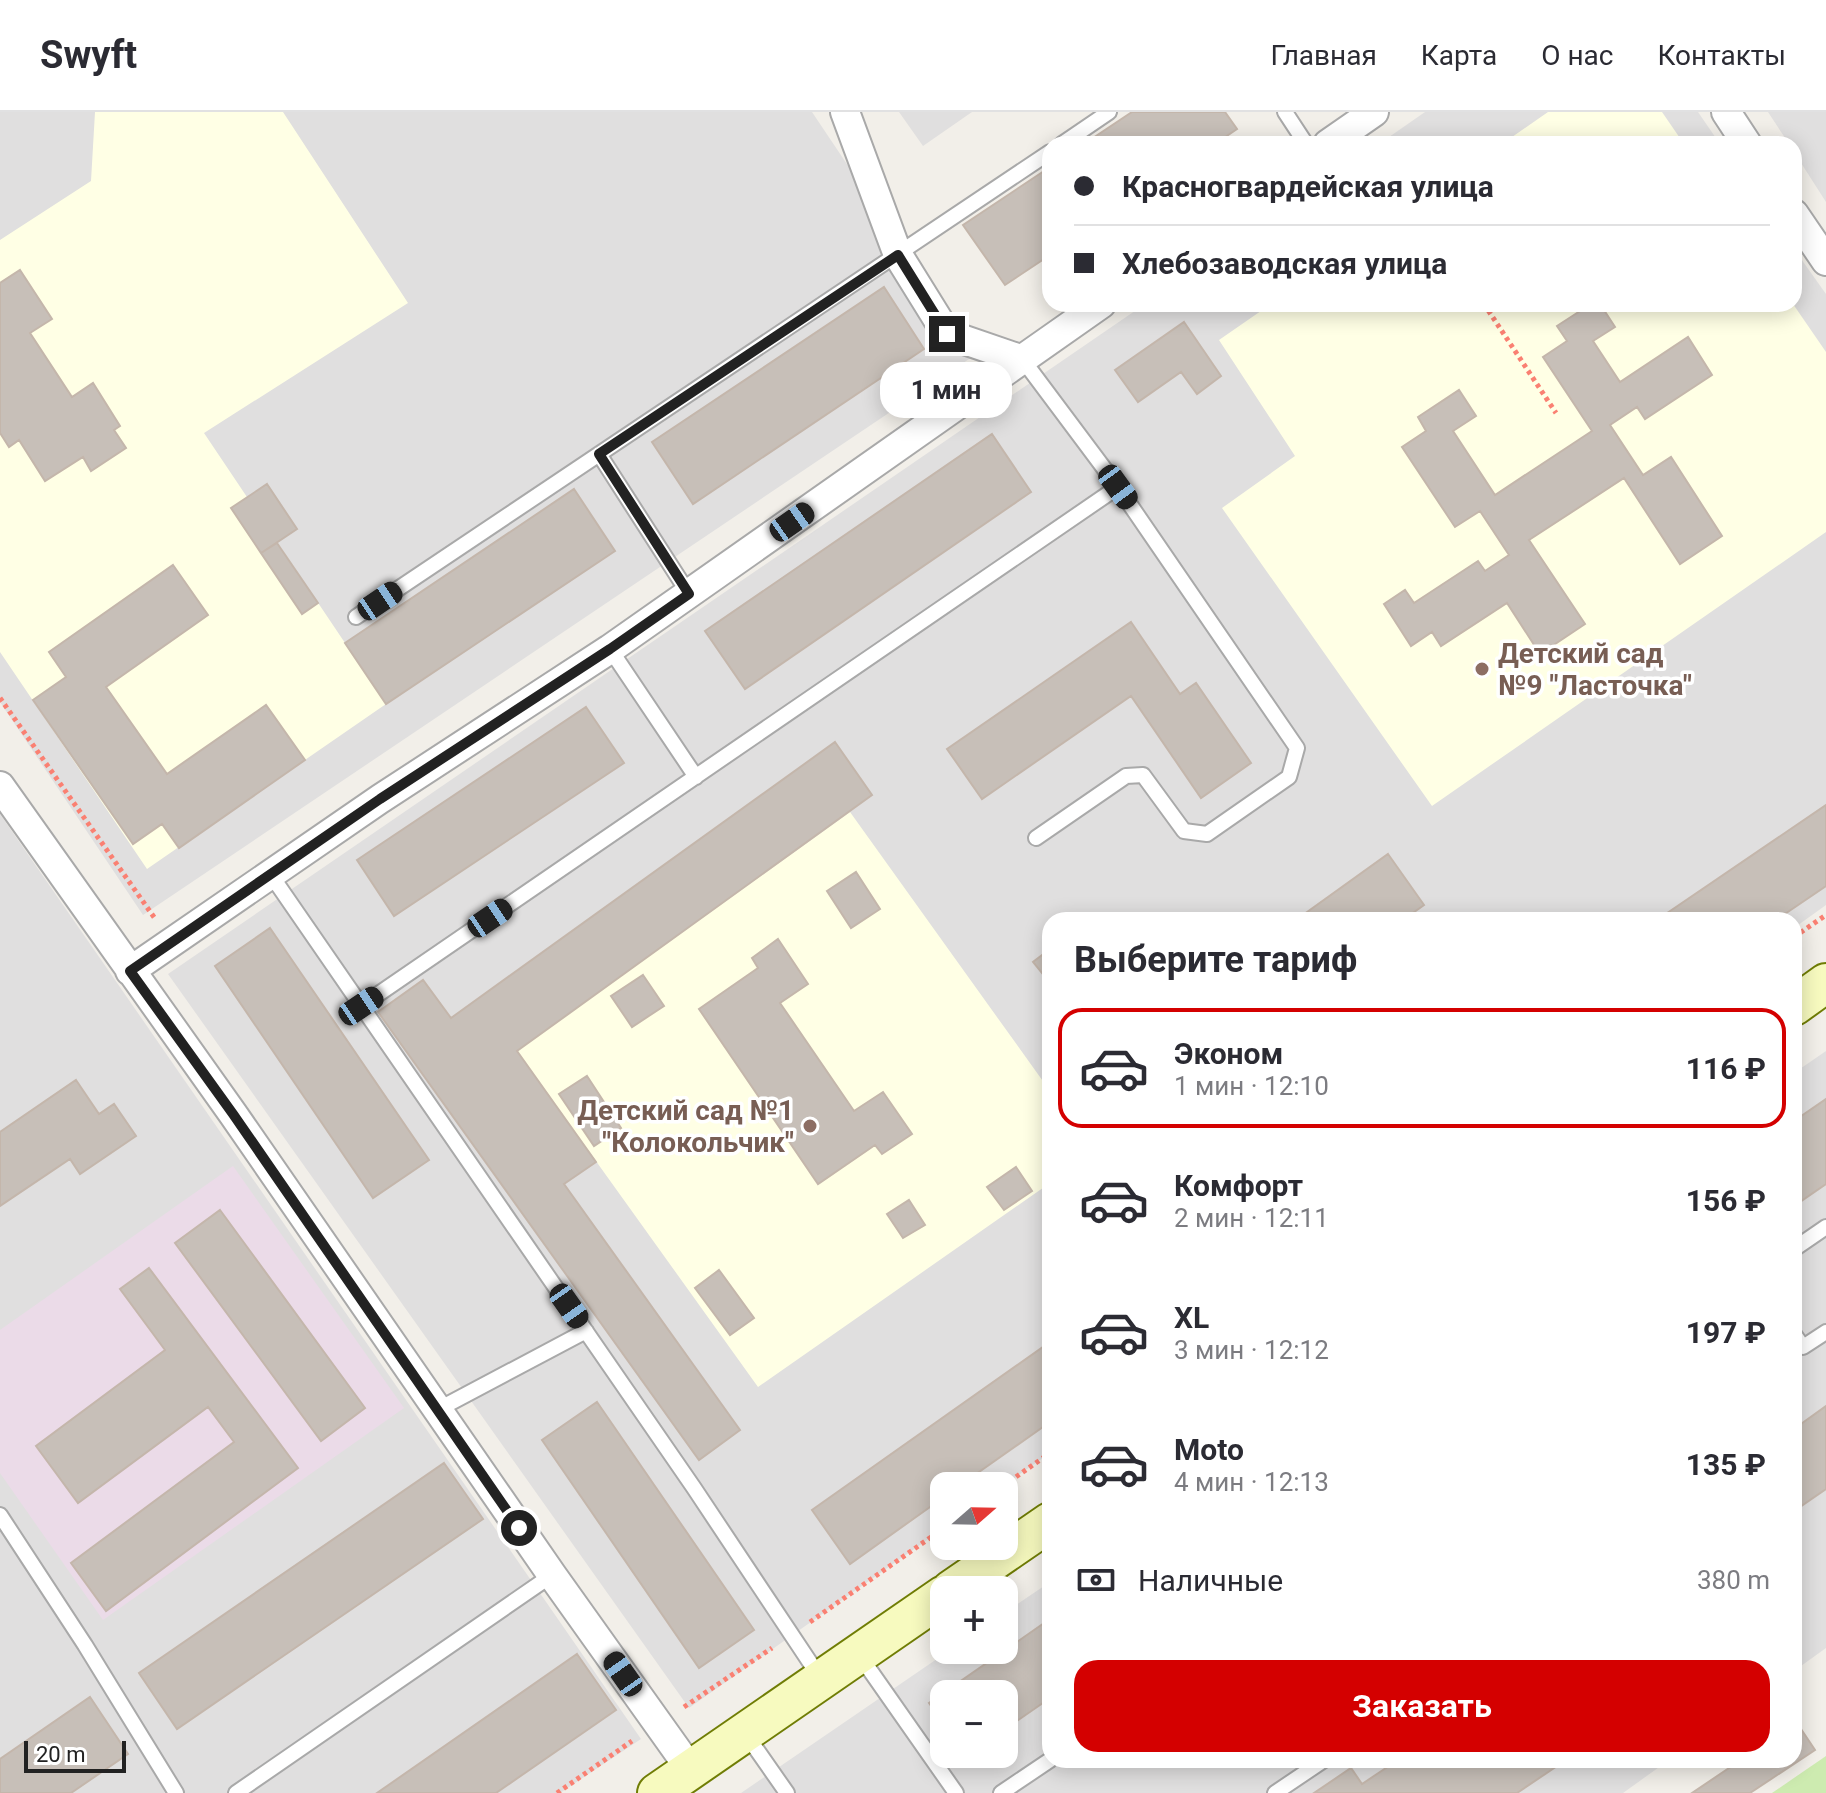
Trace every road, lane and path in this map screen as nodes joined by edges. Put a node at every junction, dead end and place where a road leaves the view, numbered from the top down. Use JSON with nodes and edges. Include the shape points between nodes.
{"nodes":[{"id":1,"x":845,"y":112,"type":"edge"},
{"id":2,"x":1109,"y":112,"type":"edge"},
{"id":3,"x":1285,"y":112,"type":"edge"},
{"id":4,"x":1374,"y":112,"type":"edge"},
{"id":5,"x":1726,"y":112,"type":"edge"},
{"id":6,"x":1074,"y":136,"type":"edge"},
{"id":7,"x":1301,"y":136,"type":"edge"},
{"id":8,"x":1340,"y":136,"type":"edge"},
{"id":9,"x":1742,"y":136,"type":"edge"},
{"id":10,"x":1042,"y":157,"type":"edge"},
{"id":11,"x":1802,"y":226,"type":"edge"},
{"id":12,"x":898,"y":255,"type":"junction"},
{"id":13,"x":1826,"y":261,"type":"edge"},
{"id":14,"x":1090,"y":312,"type":"edge"},
{"id":15,"x":1489,"y":312,"type":"edge"},
{"id":16,"x":1023,"y":360,"type":"junction"},
{"id":17,"x":1556,"y":413,"type":"dead end"},
{"id":18,"x":599,"y":454,"type":"junction"},
{"id":19,"x":1118,"y":487,"type":"junction"},
{"id":20,"x":689,"y":594,"type":"junction"},
{"id":21,"x":356,"y":617,"type":"dead end"},
{"id":22,"x":610,"y":649,"type":"junction"},
{"id":23,"x":0,"y":698,"type":"edge"},
{"id":24,"x":696,"y":777,"type":"junction"},
{"id":25,"x":0,"y":786,"type":"edge"},
{"id":26,"x":1036,"y":838,"type":"dead end"},
{"id":27,"x":271,"y":875,"type":"junction"},
{"id":28,"x":1826,"y":915,"type":"edge"},
{"id":29,"x":1802,"y":932,"type":"edge"},
{"id":30,"x":174,"y":940,"type":"junction"},
{"id":31,"x":130,"y":971,"type":"junction"},
{"id":32,"x":1826,"y":983,"type":"edge"},
{"id":33,"x":1802,"y":1000,"type":"edge"},
{"id":34,"x":361,"y":1006,"type":"junction"},
{"id":35,"x":1826,"y":1227,"type":"edge"},
{"id":36,"x":1802,"y":1244,"type":"edge"},
{"id":37,"x":586,"y":1331,"type":"junction"},
{"id":38,"x":1826,"y":1332,"type":"edge"},
{"id":39,"x":1802,"y":1351,"type":"edge"},
{"id":40,"x":437,"y":1410,"type":"junction"},
{"id":41,"x":1042,"y":1459,"type":"edge"},
{"id":42,"x":1018,"y":1475,"type":"edge"},
{"id":43,"x":0,"y":1515,"type":"edge"},
{"id":44,"x":1042,"y":1527,"type":"edge"},
{"id":45,"x":930,"y":1538,"type":"edge"},
{"id":46,"x":552,"y":1575,"type":"junction"},
{"id":47,"x":971,"y":1576,"type":"edge"},
{"id":48,"x":930,"y":1604,"type":"edge"},
{"id":49,"x":792,"y":1635,"type":"junction"},
{"id":50,"x":858,"y":1653,"type":"junction"},
{"id":51,"x":822,"y":1679,"type":"junction"},
{"id":52,"x":658,"y":1724,"type":"junction"},
{"id":53,"x":745,"y":1732,"type":"junction"},
{"id":54,"x":1042,"y":1765,"type":"edge"},
{"id":55,"x":1312,"y":1768,"type":"edge"},
{"id":56,"x":691,"y":1770,"type":"junction"},
{"id":57,"x":176,"y":1793,"type":"edge"},
{"id":58,"x":236,"y":1793,"type":"edge"},
{"id":59,"x":557,"y":1793,"type":"edge"},
{"id":60,"x":657,"y":1793,"type":"edge"},
{"id":61,"x":787,"y":1793,"type":"edge"},
{"id":62,"x":956,"y":1793,"type":"edge"},
{"id":63,"x":1001,"y":1793,"type":"edge"},
{"id":64,"x":1275,"y":1793,"type":"edge"}],
"edges":[{"from":1,"to":12,"type":"street"},
{"from":2,"to":6,"type":"lane"},
{"from":3,"to":7,"type":"lane"},
{"from":4,"to":8,"type":"street"},
{"from":5,"to":9,"type":"street"},
{"from":10,"to":12,"type":"lane"},
{"from":11,"to":13,"type":"street"},
{"from":12,"to":16,"type":"street","via":[[947,334]]},
{"from":12,"to":18,"type":"lane"},
{"from":14,"to":16,"type":"street"},
{"from":15,"to":17,"type":"path"},
{"from":16,"to":19,"type":"lane"},
{"from":16,"to":20,"type":"street"},
{"from":18,"to":20,"type":"lane"},
{"from":18,"to":21,"type":"lane"},
{"from":19,"to":24,"type":"lane"},
{"from":19,"to":26,"type":"lane","via":[[1297,748],[1289,777],[1207,834],[1184,831],[1143,775],[1126,776]]},
{"from":20,"to":22,"type":"street"},
{"from":22,"to":24,"type":"lane"},
{"from":22,"to":27,"type":"street"},
{"from":23,"to":30,"type":"path"},
{"from":24,"to":34,"type":"lane"},
{"from":25,"to":31,"type":"street"},
{"from":27,"to":30,"type":"street"},
{"from":27,"to":34,"type":"lane"},
{"from":28,"to":29,"type":"path"},
{"from":30,"to":31,"type":"street"},
{"from":31,"to":40,"type":"street"},
{"from":32,"to":33,"type":"street"},
{"from":34,"to":37,"type":"lane"},
{"from":35,"to":36,"type":"lane"},
{"from":37,"to":40,"type":"lane"},
{"from":37,"to":49,"type":"lane"},
{"from":38,"to":39,"type":"lane"},
{"from":40,"to":46,"type":"street"},
{"from":41,"to":42,"type":"path"},
{"from":43,"to":57,"type":"lane"},
{"from":44,"to":47,"type":"street"},
{"from":45,"to":49,"type":"path"},
{"from":46,"to":52,"type":"street"},
{"from":46,"to":58,"type":"lane"},
{"from":48,"to":50,"type":"street"},
{"from":49,"to":51,"type":"lane"},
{"from":49,"to":52,"type":"path"},
{"from":50,"to":51,"type":"street"},
{"from":50,"to":62,"type":"lane"},
{"from":51,"to":53,"type":"street"},
{"from":52,"to":56,"type":"street"},
{"from":52,"to":59,"type":"path"},
{"from":53,"to":56,"type":"street"},
{"from":53,"to":61,"type":"lane"},
{"from":54,"to":63,"type":"lane"},
{"from":55,"to":64,"type":"lane"},
{"from":56,"to":60,"type":"street"}]}
